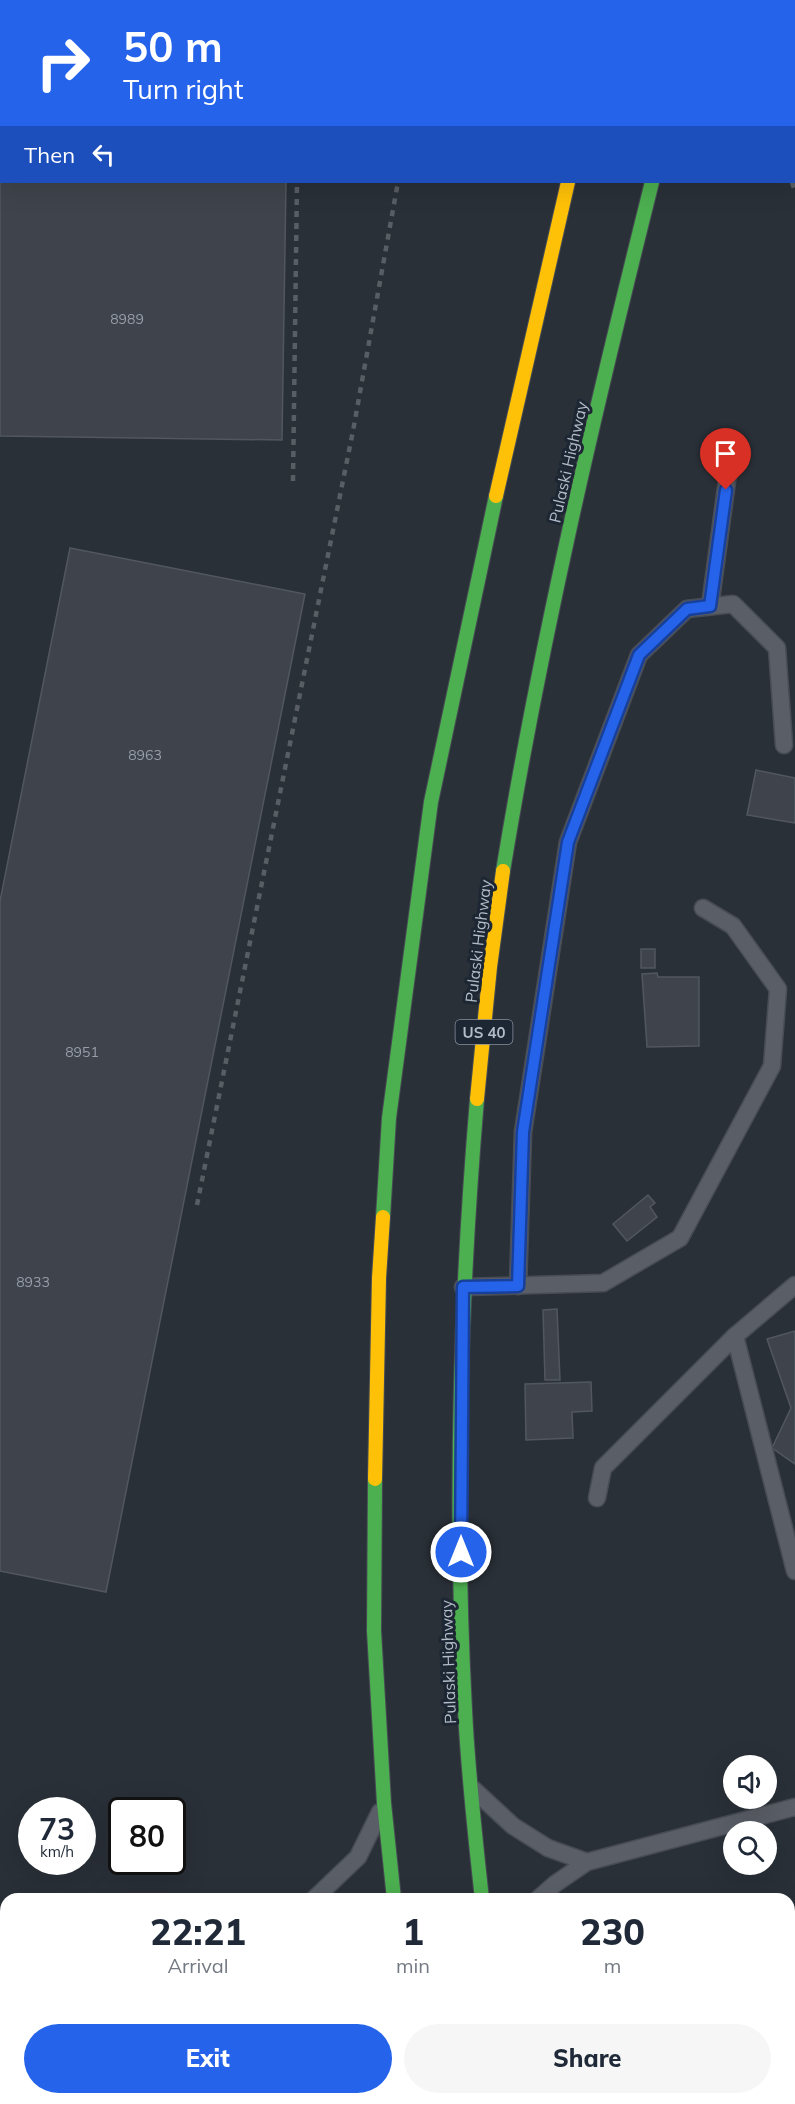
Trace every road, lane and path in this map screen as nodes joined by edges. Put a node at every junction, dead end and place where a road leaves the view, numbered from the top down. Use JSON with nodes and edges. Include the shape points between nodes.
{"nodes":[{"id":1,"x":568,"y":183,"type":"edge"},
{"id":2,"x":652,"y":183,"type":"edge"},
{"id":3,"x":732,"y":444,"type":"dead end"},
{"id":4,"x":710,"y":606,"type":"junction"},
{"id":5,"x":784,"y":745,"type":"dead end"},
{"id":6,"x":703,"y":908,"type":"dead end"},
{"id":7,"x":795,"y":1285,"type":"edge"},
{"id":8,"x":518,"y":1286,"type":"junction"},
{"id":9,"x":463,"y":1287,"type":"junction"},
{"id":10,"x":735,"y":1336,"type":"junction"},
{"id":11,"x":597,"y":1498,"type":"dead end"},
{"id":12,"x":795,"y":1571,"type":"edge"},
{"id":13,"x":470,"y":1786,"type":"junction"},
{"id":14,"x":384,"y":1803,"type":"junction"},
{"id":15,"x":795,"y":1807,"type":"edge"},
{"id":16,"x":587,"y":1862,"type":"junction"},
{"id":17,"x":320,"y":1893,"type":"edge"},
{"id":18,"x":393,"y":1893,"type":"edge"},
{"id":19,"x":481,"y":1893,"type":"edge"},
{"id":20,"x":545,"y":1893,"type":"edge"}],
"edges":[{"from":1,"to":14,"type":"highway","via":[[431,802],[389,1118],[379,1278],[375,1449],[374,1631]]},
{"from":2,"to":9,"type":"highway","name":"Pulaski Highway","number":"US 40","via":[[610,348],[525,742],[499,902],[480,1063]]},
{"from":3,"to":4,"type":"lane"},
{"from":4,"to":5,"type":"lane","via":[[733,604],[777,648]]},
{"from":4,"to":8,"type":"lane","via":[[687,609],[639,655],[568,842],[523,1132]]},
{"from":6,"to":8,"type":"lane","via":[[733,926],[778,989],[772,1066],[680,1238],[603,1283]]},
{"from":7,"to":10,"type":"lane"},
{"from":8,"to":9,"type":"lane"},
{"from":9,"to":13,"type":"highway","name":"Pulaski Highway","number":"US 40","via":[[461,1552]]},
{"from":10,"to":11,"type":"lane","via":[[603,1468]]},
{"from":10,"to":12,"type":"lane"},
{"from":13,"to":16,"type":"lane","via":[[513,1826],[549,1848]]},
{"from":13,"to":19,"type":"highway","name":"Pulaski Highway","number":"US 40"},
{"from":14,"to":17,"type":"lane","via":[[358,1857]]},
{"from":14,"to":18,"type":"highway"},
{"from":15,"to":16,"type":"lane"},
{"from":16,"to":20,"type":"lane"}]}
